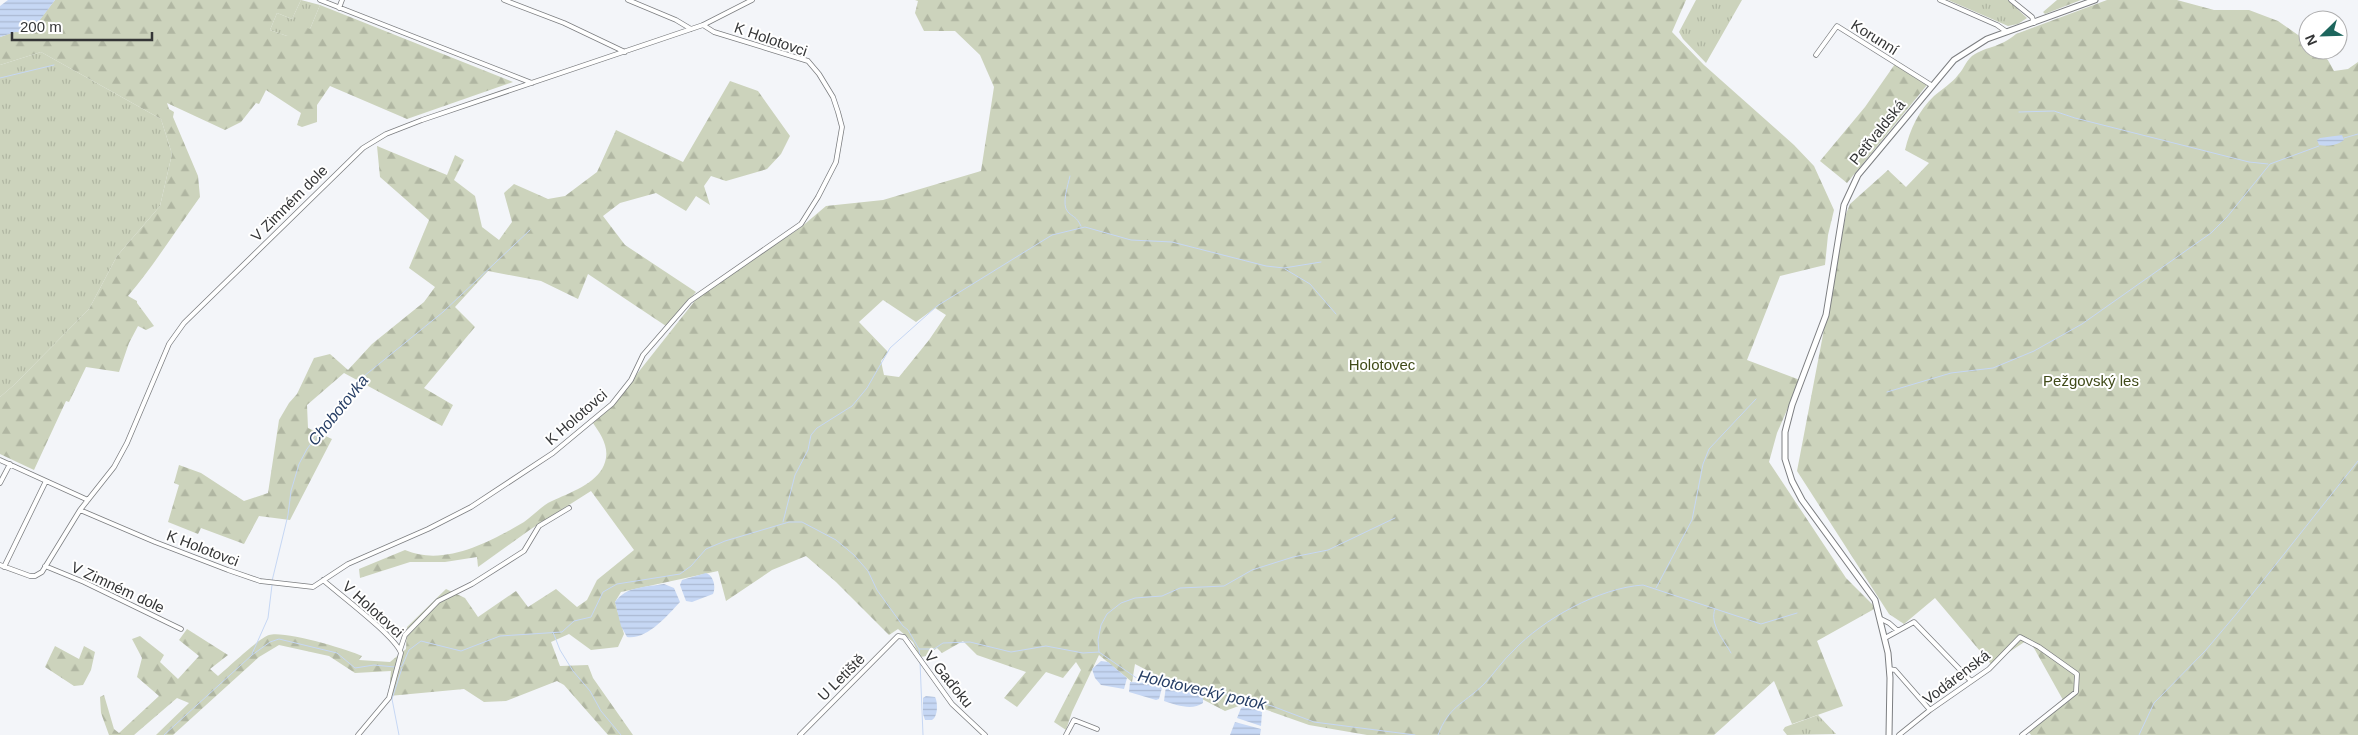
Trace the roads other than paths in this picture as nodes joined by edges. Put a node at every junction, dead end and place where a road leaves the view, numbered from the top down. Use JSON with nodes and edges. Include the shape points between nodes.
{"nodes":[{"id":1,"x":320,"y":0,"type":"edge"},
{"id":2,"x":342,"y":0,"type":"edge"},
{"id":3,"x":504,"y":0,"type":"edge"},
{"id":4,"x":628,"y":0,"type":"edge"},
{"id":5,"x":752,"y":0,"type":"edge"},
{"id":6,"x":1940,"y":0,"type":"edge"},
{"id":7,"x":2011,"y":0,"type":"edge"},
{"id":8,"x":2095,"y":0,"type":"edge"},
{"id":9,"x":339,"y":8,"type":"junction"},
{"id":10,"x":2034,"y":23,"type":"junction"},
{"id":11,"x":704,"y":25,"type":"junction"},
{"id":12,"x":691,"y":29,"type":"junction"},
{"id":13,"x":2007,"y":32,"type":"junction"},
{"id":14,"x":625,"y":52,"type":"junction"},
{"id":15,"x":1816,"y":55,"type":"dead end"},
{"id":16,"x":532,"y":83,"type":"junction"},
{"id":17,"x":1931,"y":86,"type":"junction"},
{"id":18,"x":0,"y":460,"type":"edge"},
{"id":19,"x":10,"y":464,"type":"junction"},
{"id":20,"x":46,"y":481,"type":"junction"},
{"id":21,"x":0,"y":483,"type":"edge"},
{"id":22,"x":88,"y":500,"type":"junction"},
{"id":23,"x":569,"y":508,"type":"dead end"},
{"id":24,"x":80,"y":510,"type":"junction"},
{"id":25,"x":2,"y":566,"type":"edge"},
{"id":26,"x":45,"y":566,"type":"junction"},
{"id":27,"x":323,"y":580,"type":"junction"},
{"id":28,"x":1880,"y":619,"type":"junction"},
{"id":29,"x":181,"y":629,"type":"dead end"},
{"id":30,"x":1898,"y":631,"type":"junction"},
{"id":31,"x":898,"y":636,"type":"joint"},
{"id":32,"x":1885,"y":638,"type":"junction"},
{"id":33,"x":400,"y":650,"type":"junction"},
{"id":34,"x":1889,"y":669,"type":"junction"},
{"id":35,"x":1971,"y":681,"type":"junction"},
{"id":36,"x":1930,"y":710,"type":"junction"},
{"id":37,"x":1097,"y":729,"type":"dead end"},
{"id":38,"x":358,"y":735,"type":"edge"},
{"id":39,"x":800,"y":735,"type":"edge"},
{"id":40,"x":985,"y":735,"type":"edge"},
{"id":41,"x":1066,"y":735,"type":"edge"},
{"id":42,"x":1889,"y":735,"type":"edge"},
{"id":43,"x":1899,"y":735,"type":"edge"},
{"id":44,"x":2022,"y":735,"type":"edge"}],
"edges":[{"from":1,"to":9,"type":"street"},
{"from":2,"to":9,"type":"street"},
{"from":3,"to":14,"type":"street","via":[[564,23]]},
{"from":4,"to":12,"type":"street"},
{"from":5,"to":11,"type":"street","name":"V Zimném dole"},
{"from":6,"to":13,"type":"street"},
{"from":7,"to":10,"type":"street"},
{"from":8,"to":10,"type":"street","name":"Petřvaldská"},
{"from":9,"to":16,"type":"street"},
{"from":10,"to":13,"type":"street","name":"Petřvaldská"},
{"from":11,"to":12,"type":"street","name":"V Zimném dole"},
{"from":11,"to":27,"type":"street","name":"K Holotovci","via":[[714,32],[808,61],[833,97],[842,127],[836,162],[801,224],[690,301],[644,355],[631,380],[612,404],[553,453],[471,506],[420,533],[348,564]]},
{"from":12,"to":14,"type":"street","name":"V Zimném dole"},
{"from":13,"to":17,"type":"street","name":"Petřvaldská","via":[[1969,49],[1954,60]]},
{"from":14,"to":16,"type":"street","name":"V Zimném dole"},
{"from":15,"to":17,"type":"street","name":"Korunní","via":[[1837,26]]},
{"from":16,"to":22,"type":"street","name":"V Zimném dole","via":[[386,134],[363,148],[332,177],[184,323],[169,344],[114,467]]},
{"from":17,"to":28,"type":"street","name":"Petřvaldská","via":[[1858,175],[1845,202],[1826,315],[1786,432],[1785,458],[1792,482],[1875,600]]},
{"from":18,"to":19,"type":"street"},
{"from":19,"to":20,"type":"street"},
{"from":19,"to":21,"type":"street"},
{"from":20,"to":22,"type":"street"},
{"from":20,"to":25,"type":"street"},
{"from":22,"to":24,"type":"street","name":"V Zimném dole"},
{"from":23,"to":33,"type":"street","via":[[539,526],[524,551],[438,601],[405,635]]},
{"from":24,"to":26,"type":"street","name":"V Zimném dole"},
{"from":24,"to":27,"type":"street","name":"K Holotovci","via":[[260,581],[314,587]]},
{"from":25,"to":26,"type":"street","name":"V Zimném dole","via":[[30,576],[39,574]]},
{"from":26,"to":29,"type":"street","name":"V Zimném dole"},
{"from":27,"to":33,"type":"street","name":"V Holotovci"},
{"from":28,"to":30,"type":"street"},
{"from":28,"to":32,"type":"street"},
{"from":30,"to":32,"type":"street"},
{"from":30,"to":35,"type":"street","via":[[1914,622]]},
{"from":31,"to":39,"type":"street","name":"U Letiště"},
{"from":31,"to":40,"type":"street","name":"V Gaďoku","via":[[904,637],[952,704]]},
{"from":32,"to":34,"type":"street"},
{"from":33,"to":38,"type":"street","name":"V Holotovci","via":[[389,698]]},
{"from":34,"to":36,"type":"street","via":[[1895,670]]},
{"from":34,"to":42,"type":"street"},
{"from":35,"to":36,"type":"street","name":"Vodárenská"},
{"from":35,"to":44,"type":"street","name":"Vodárenská","via":[[1989,669],[2020,637],[2077,674],[2076,692]]},
{"from":36,"to":43,"type":"street","name":"Vodárenská"},
{"from":37,"to":41,"type":"street","via":[[1074,720]]}]}
